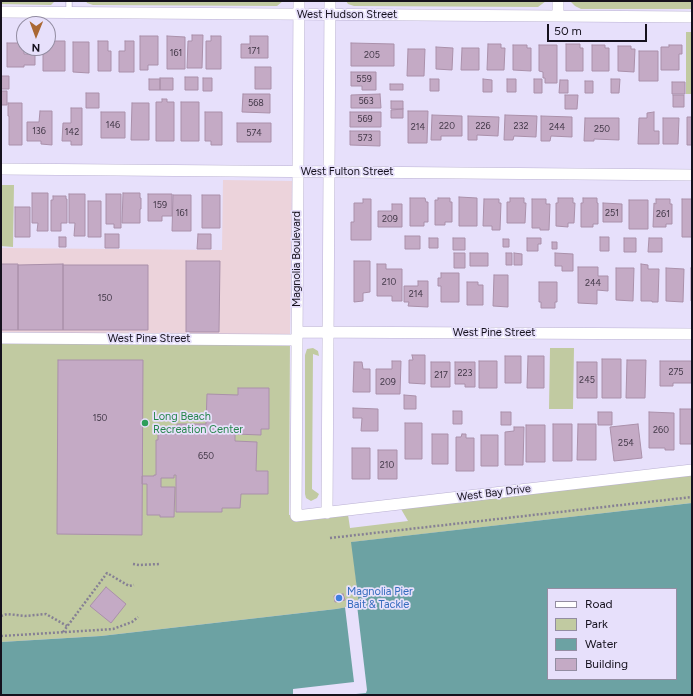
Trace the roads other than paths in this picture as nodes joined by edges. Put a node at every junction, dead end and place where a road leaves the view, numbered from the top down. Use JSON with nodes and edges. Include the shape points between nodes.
{"nodes":[{"id":1,"x":69,"y":1,"type":"edge"},
{"id":2,"x":299,"y":1,"type":"edge"},
{"id":3,"x":330,"y":1,"type":"edge"},
{"id":4,"x":558,"y":1,"type":"edge"},
{"id":5,"x":1,"y":12,"type":"edge"},
{"id":6,"x":69,"y":13,"type":"junction"},
{"id":7,"x":299,"y":14,"type":"junction"},
{"id":8,"x":330,"y":15,"type":"junction"},
{"id":9,"x":558,"y":16,"type":"junction"},
{"id":10,"x":692,"y":17,"type":"edge"},
{"id":11,"x":1,"y":169,"type":"edge"},
{"id":12,"x":298,"y":172,"type":"junction"},
{"id":13,"x":330,"y":172,"type":"junction"},
{"id":14,"x":692,"y":175,"type":"edge"},
{"id":15,"x":328,"y":332,"type":"junction"},
{"id":16,"x":692,"y":334,"type":"edge"},
{"id":17,"x":297,"y":336,"type":"junction"},
{"id":18,"x":1,"y":338,"type":"edge"},
{"id":19,"x":692,"y":470,"type":"edge"},
{"id":20,"x":327,"y":513,"type":"junction"},
{"id":21,"x":296,"y":516,"type":"joint"}],
"edges":[{"from":1,"to":6,"type":"lane"},
{"from":2,"to":7,"type":"street","name":"Magnolia Boulevard"},
{"from":3,"to":8,"type":"street"},
{"from":4,"to":9,"type":"street"},
{"from":5,"to":6,"type":"street","name":"West Hudson Street"},
{"from":6,"to":7,"type":"street","name":"West Hudson Street"},
{"from":7,"to":8,"type":"street","name":"West Hudson Street"},
{"from":7,"to":12,"type":"street","name":"Magnolia Boulevard"},
{"from":8,"to":9,"type":"street","name":"West Hudson Street"},
{"from":8,"to":13,"type":"street"},
{"from":9,"to":10,"type":"street","name":"West Hudson Street"},
{"from":11,"to":12,"type":"street","name":"West Fulton Street"},
{"from":12,"to":13,"type":"street","name":"West Fulton Street"},
{"from":12,"to":17,"type":"street","name":"Magnolia Boulevard"},
{"from":13,"to":14,"type":"street","name":"West Fulton Street"},
{"from":13,"to":15,"type":"street"},
{"from":15,"to":16,"type":"street","name":"West Pine Street"},
{"from":15,"to":17,"type":"street","name":"West Pine Street"},
{"from":15,"to":20,"type":"street"},
{"from":17,"to":18,"type":"street","name":"West Pine Street"},
{"from":17,"to":21,"type":"street","name":"Magnolia Boulevard"},
{"from":19,"to":20,"type":"street","name":"West Bay Drive"},
{"from":20,"to":21,"type":"street","name":"West Bay Drive"}]}
